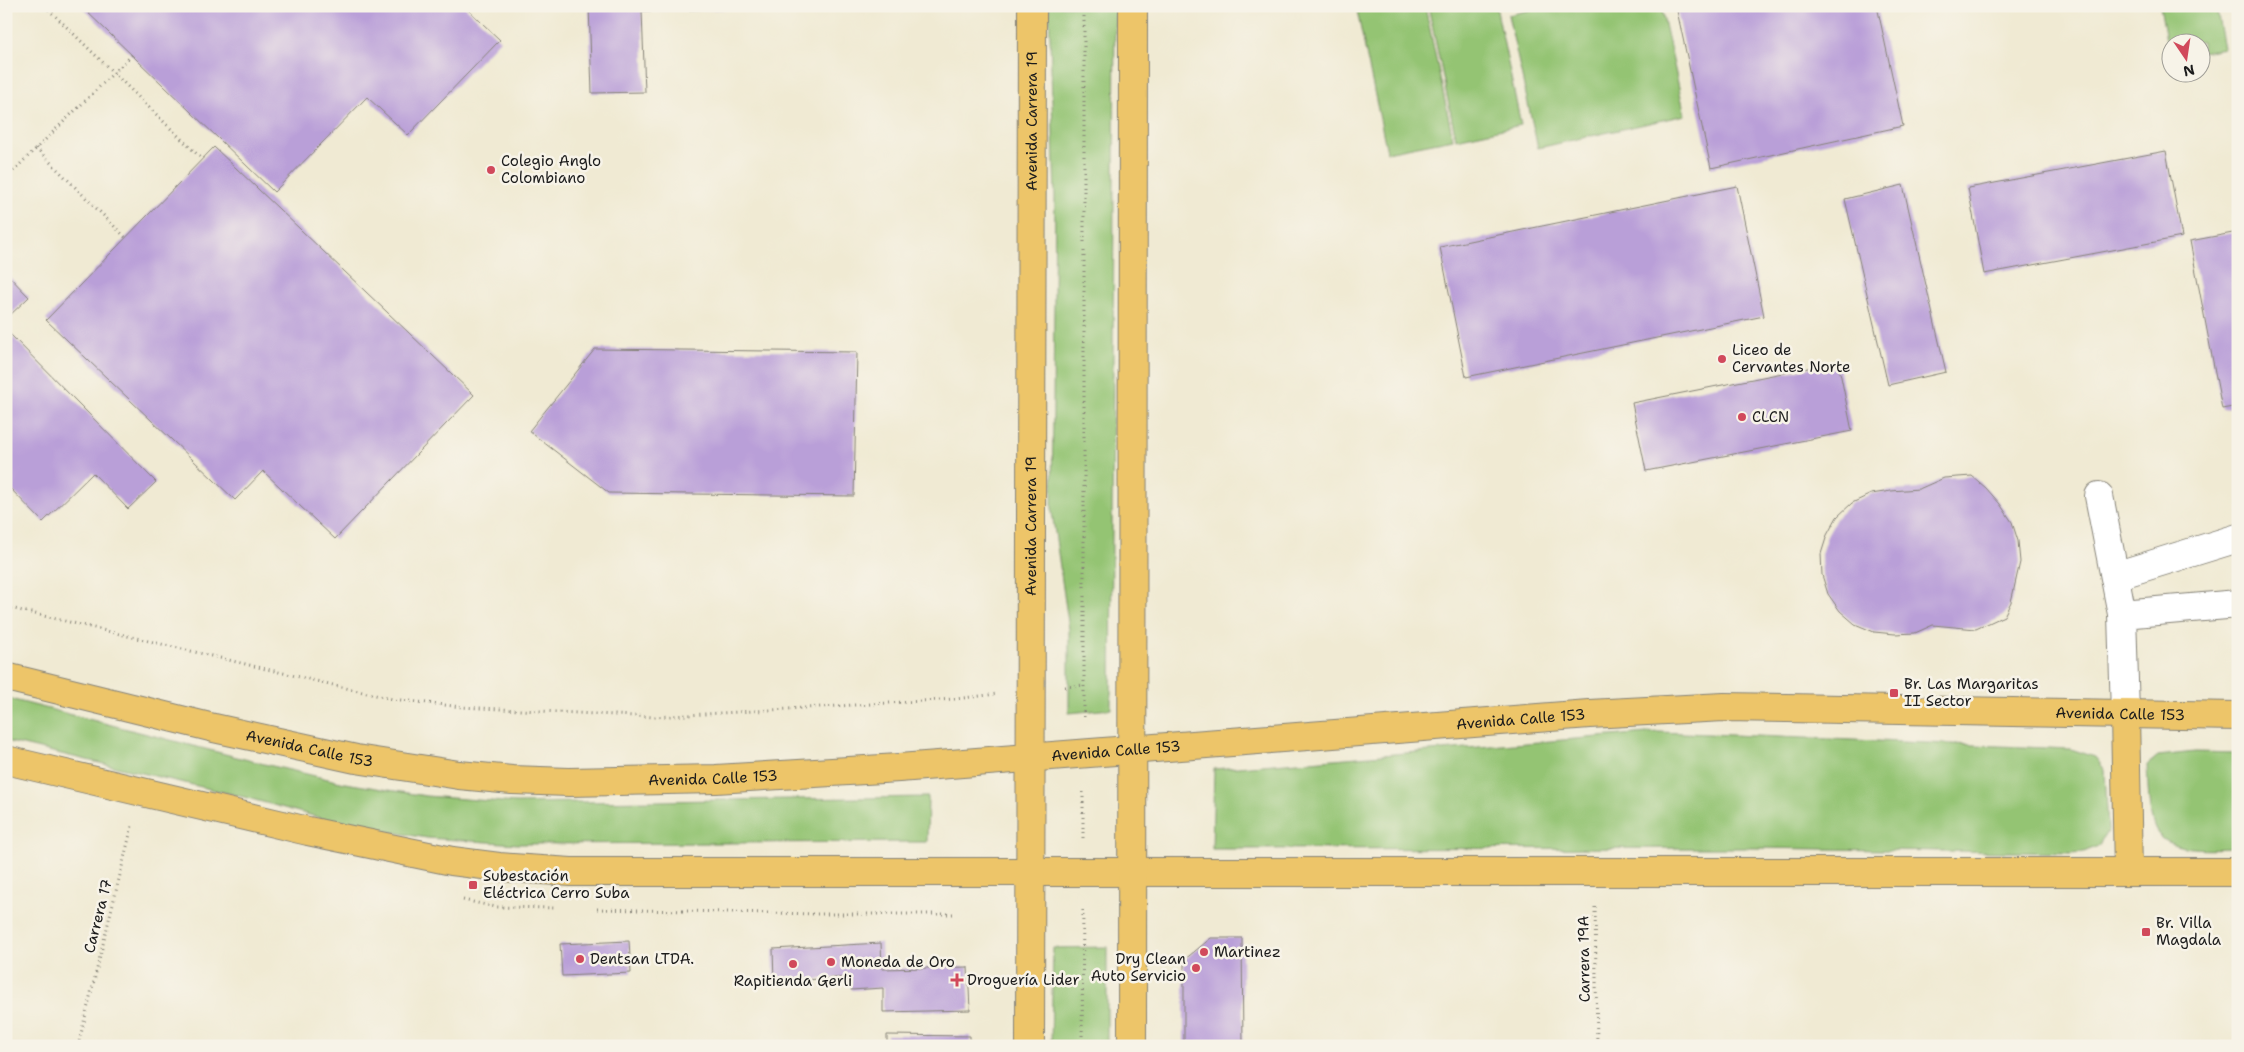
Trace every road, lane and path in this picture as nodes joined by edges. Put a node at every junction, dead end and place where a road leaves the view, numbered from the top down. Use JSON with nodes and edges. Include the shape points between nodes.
{"nodes":[{"id":1,"x":45,"y":6,"type":"edge"},
{"id":2,"x":1032,"y":6,"type":"edge"},
{"id":3,"x":1084,"y":6,"type":"edge"},
{"id":4,"x":1133,"y":6,"type":"edge"},
{"id":5,"x":132,"y":55,"type":"dead end"},
{"id":6,"x":114,"y":74,"type":"junction"},
{"id":7,"x":36,"y":148,"type":"junction"},
{"id":8,"x":202,"y":159,"type":"dead end"},
{"id":9,"x":6,"y":178,"type":"edge"},
{"id":10,"x":126,"y":238,"type":"dead end"},
{"id":11,"x":2099,"y":496,"type":"dead end"},
{"id":12,"x":2238,"y":538,"type":"edge"},
{"id":13,"x":2115,"y":576,"type":"junction"},
{"id":14,"x":2238,"y":604,"type":"edge"},
{"id":15,"x":6,"y":607,"type":"edge"},
{"id":16,"x":2122,"y":614,"type":"junction"},
{"id":17,"x":6,"y":677,"type":"edge"},
{"id":18,"x":1084,"y":685,"type":"junction"},
{"id":19,"x":1031,"y":690,"type":"junction"},
{"id":20,"x":2125,"y":714,"type":"junction"},
{"id":21,"x":2238,"y":716,"type":"edge"},
{"id":22,"x":1132,"y":750,"type":"junction"},
{"id":23,"x":1084,"y":754,"type":"junction"},
{"id":24,"x":1031,"y":757,"type":"junction"},
{"id":25,"x":6,"y":760,"type":"edge"},
{"id":26,"x":141,"y":792,"type":"junction"},
{"id":27,"x":1031,"y":871,"type":"junction"},
{"id":28,"x":1083,"y":871,"type":"junction"},
{"id":29,"x":1132,"y":871,"type":"junction"},
{"id":30,"x":1595,"y":872,"type":"junction"},
{"id":31,"x":2128,"y":872,"type":"junction"},
{"id":32,"x":2238,"y":872,"type":"edge"},
{"id":33,"x":78,"y":1046,"type":"edge"},
{"id":34,"x":1030,"y":1046,"type":"edge"},
{"id":35,"x":1082,"y":1046,"type":"edge"},
{"id":36,"x":1132,"y":1046,"type":"edge"},
{"id":37,"x":1597,"y":1046,"type":"edge"}],
"edges":[{"from":1,"to":6,"type":"path"},
{"from":2,"to":19,"type":"main road","name":"Avenida Carrera 19"},
{"from":3,"to":18,"type":"path"},
{"from":4,"to":22,"type":"main road"},
{"from":5,"to":6,"type":"path"},
{"from":6,"to":7,"type":"path"},
{"from":6,"to":8,"type":"path"},
{"from":7,"to":9,"type":"path"},
{"from":7,"to":10,"type":"path"},
{"from":11,"to":13,"type":"lane"},
{"from":12,"to":13,"type":"lane"},
{"from":13,"to":16,"type":"lane"},
{"from":14,"to":16,"type":"lane"},
{"from":15,"to":19,"type":"path","via":[[392,699],[462,707],[654,716],[956,699]]},
{"from":16,"to":20,"type":"lane"},
{"from":17,"to":24,"type":"main road","name":"Avenida Calle 153","via":[[356,759],[512,780],[716,779]]},
{"from":18,"to":19,"type":"path"},
{"from":18,"to":23,"type":"path"},
{"from":19,"to":24,"type":"main road","name":"Avenida Carrera 19"},
{"from":20,"to":21,"type":"main road","name":"Avenida Calle 153"},
{"from":20,"to":22,"type":"main road","name":"Avenida Calle 153","via":[[1724,707],[1589,714]]},
{"from":20,"to":31,"type":"main road"},
{"from":22,"to":23,"type":"main road","name":"Avenida Calle 153"},
{"from":22,"to":29,"type":"main road"},
{"from":23,"to":24,"type":"main road","name":"Avenida Calle 153"},
{"from":23,"to":28,"type":"path"},
{"from":24,"to":27,"type":"main road","name":"Avenida Carrera 19"},
{"from":25,"to":26,"type":"main road"},
{"from":26,"to":27,"type":"main road","via":[[452,862],[500,867],[571,872]]},
{"from":26,"to":33,"type":"path","name":"Carrera 17"},
{"from":27,"to":28,"type":"main road"},
{"from":27,"to":34,"type":"main road","name":"Avenida Carrera 19"},
{"from":28,"to":29,"type":"main road"},
{"from":28,"to":35,"type":"path"},
{"from":29,"to":30,"type":"main road"},
{"from":29,"to":36,"type":"main road"},
{"from":30,"to":31,"type":"main road"},
{"from":30,"to":37,"type":"path","name":"Carrera 19A"},
{"from":31,"to":32,"type":"main road"}]}
